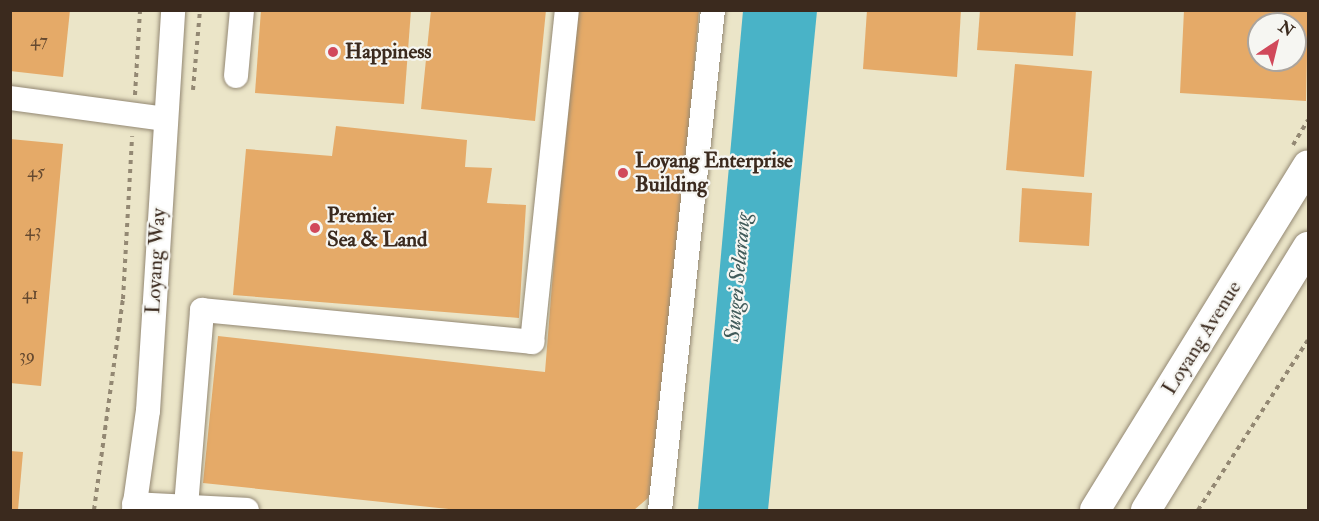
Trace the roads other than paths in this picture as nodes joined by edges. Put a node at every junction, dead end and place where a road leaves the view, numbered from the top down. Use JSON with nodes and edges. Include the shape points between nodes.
{"nodes":[{"id":1,"x":173,"y":10,"type":"edge"},
{"id":2,"x":242,"y":10,"type":"edge"},
{"id":3,"x":567,"y":10,"type":"edge"},
{"id":4,"x":713,"y":10,"type":"edge"},
{"id":5,"x":236,"y":75,"type":"dead end"},
{"id":6,"x":10,"y":98,"type":"edge"},
{"id":7,"x":165,"y":119,"type":"junction"},
{"id":8,"x":1308,"y":165,"type":"edge"},
{"id":9,"x":1308,"y":247,"type":"edge"},
{"id":10,"x":186,"y":506,"type":"junction"},
{"id":11,"x":134,"y":507,"type":"edge"},
{"id":12,"x":247,"y":510,"type":"edge"},
{"id":13,"x":660,"y":510,"type":"edge"},
{"id":14,"x":1095,"y":510,"type":"edge"},
{"id":15,"x":1146,"y":510,"type":"edge"}],
"edges":[{"from":1,"to":7,"type":"street","name":"Loyang Way"},
{"from":2,"to":5,"type":"street"},
{"from":3,"to":10,"type":"street","via":[[532,342],[202,310]]},
{"from":4,"to":13,"type":"street"},
{"from":6,"to":7,"type":"street"},
{"from":7,"to":11,"type":"street","name":"Loyang Way","via":[[148,411]]},
{"from":8,"to":14,"type":"main road","name":"Loyang Avenue"},
{"from":9,"to":15,"type":"main road","name":"Loyang Avenue"},
{"from":10,"to":11,"type":"street"},
{"from":10,"to":12,"type":"street"}]}
